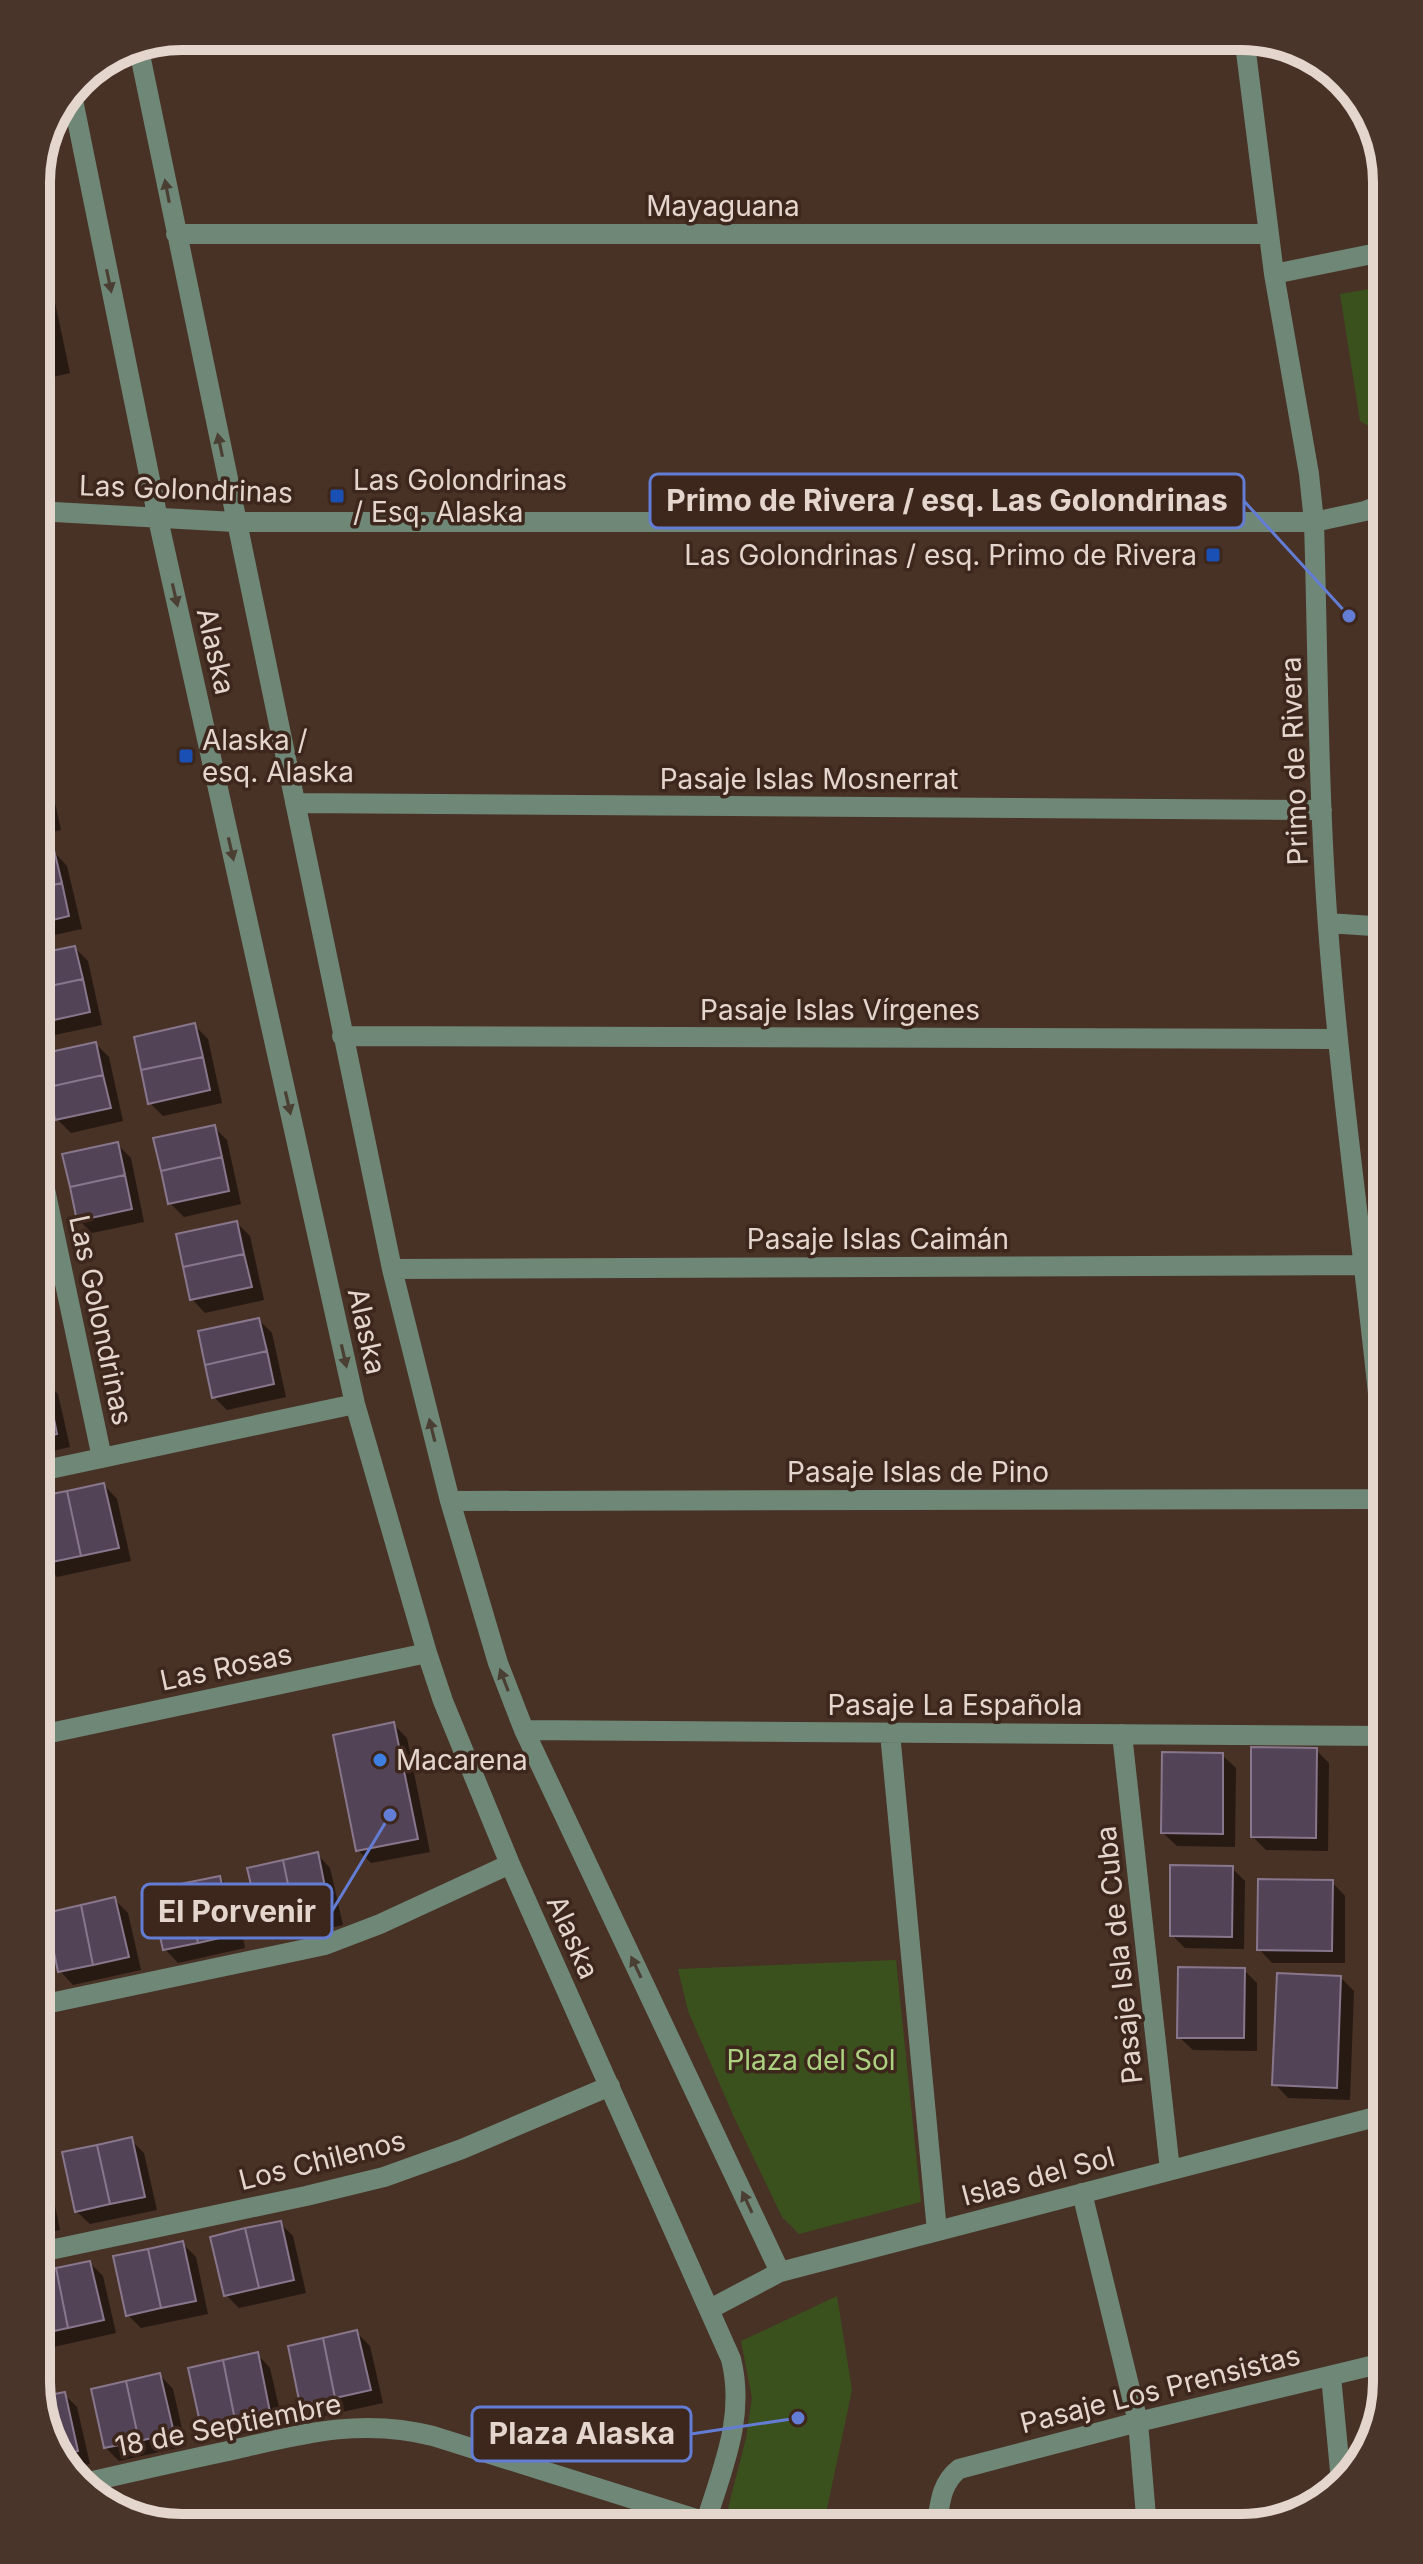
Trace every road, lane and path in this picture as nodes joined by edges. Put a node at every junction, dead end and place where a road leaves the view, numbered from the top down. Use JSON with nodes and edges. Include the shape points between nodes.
{"nodes":[{"id":1,"x":1246,"y":50,"type":"edge"},
{"id":2,"x":141,"y":58,"type":"edge"},
{"id":3,"x":74,"y":107,"type":"edge"},
{"id":4,"x":176,"y":234,"type":"junction"},
{"id":5,"x":1269,"y":234,"type":"junction"},
{"id":6,"x":1373,"y":254,"type":"edge"},
{"id":7,"x":1274,"y":274,"type":"junction"},
{"id":8,"x":1373,"y":507,"type":"edge"},
{"id":9,"x":50,"y":512,"type":"edge"},
{"id":10,"x":158,"y":519,"type":"junction"},
{"id":11,"x":235,"y":522,"type":"junction"},
{"id":12,"x":1314,"y":522,"type":"junction"},
{"id":13,"x":295,"y":803,"type":"junction"},
{"id":14,"x":1322,"y":810,"type":"junction"},
{"id":15,"x":1328,"y":923,"type":"junction"},
{"id":16,"x":1373,"y":926,"type":"edge"},
{"id":17,"x":342,"y":1036,"type":"junction"},
{"id":18,"x":1337,"y":1039,"type":"junction"},
{"id":19,"x":50,"y":1213,"type":"edge"},
{"id":20,"x":1365,"y":1265,"type":"junction"},
{"id":21,"x":392,"y":1269,"type":"junction"},
{"id":22,"x":1373,"y":1310,"type":"edge"},
{"id":23,"x":355,"y":1404,"type":"junction"},
{"id":24,"x":102,"y":1458,"type":"junction"},
{"id":25,"x":50,"y":1469,"type":"edge"},
{"id":26,"x":1373,"y":1499,"type":"edge"},
{"id":27,"x":450,"y":1501,"type":"junction"},
{"id":28,"x":427,"y":1653,"type":"junction"},
{"id":29,"x":524,"y":1730,"type":"junction"},
{"id":30,"x":50,"y":1733,"type":"edge"},
{"id":31,"x":890,"y":1733,"type":"junction"},
{"id":32,"x":1122,"y":1734,"type":"junction"},
{"id":33,"x":1373,"y":1736,"type":"edge"},
{"id":34,"x":510,"y":1864,"type":"junction"},
{"id":35,"x":50,"y":2003,"type":"edge"},
{"id":36,"x":610,"y":2086,"type":"junction"},
{"id":37,"x":1373,"y":2118,"type":"edge"},
{"id":38,"x":1170,"y":2170,"type":"junction"},
{"id":39,"x":1082,"y":2193,"type":"junction"},
{"id":40,"x":937,"y":2231,"type":"junction"},
{"id":41,"x":50,"y":2250,"type":"edge"},
{"id":42,"x":780,"y":2272,"type":"junction"},
{"id":43,"x":710,"y":2309,"type":"junction"},
{"id":44,"x":1373,"y":2366,"type":"edge"},
{"id":45,"x":1331,"y":2376,"type":"junction"},
{"id":46,"x":1138,"y":2422,"type":"junction"},
{"id":47,"x":1340,"y":2469,"type":"edge"},
{"id":48,"x":95,"y":2481,"type":"edge"},
{"id":49,"x":671,"y":2514,"type":"edge"},
{"id":50,"x":708,"y":2514,"type":"edge"},
{"id":51,"x":939,"y":2514,"type":"edge"},
{"id":52,"x":1146,"y":2514,"type":"edge"}],
"edges":[{"from":1,"to":5,"type":"street","name":"Primo de Rivera"},
{"from":4,"to":2,"type":"street","name":"Alaska","one_way":true},
{"from":3,"to":10,"type":"street","name":"Alaska","one_way":true},
{"from":4,"to":5,"type":"street","name":"Mayaguana"},
{"from":11,"to":4,"type":"street","name":"Alaska","one_way":true},
{"from":5,"to":7,"type":"street","name":"Primo de Rivera"},
{"from":6,"to":7,"type":"street"},
{"from":7,"to":12,"type":"street","name":"Primo de Rivera"},
{"from":8,"to":12,"type":"street","name":"Las Golondrinas"},
{"from":9,"to":10,"type":"street","name":"Las Golondrinas"},
{"from":10,"to":11,"type":"street","name":"Las Golondrinas"},
{"from":10,"to":23,"type":"street","name":"Alaska","one_way":true},
{"from":11,"to":12,"type":"street","name":"Las Golondrinas"},
{"from":11,"to":13,"type":"street","name":"Alaska"},
{"from":12,"to":14,"type":"street","name":"Primo de Rivera"},
{"from":13,"to":14,"type":"street","name":"Pasaje Islas Mosnerrat"},
{"from":13,"to":17,"type":"street","name":"Alaska"},
{"from":14,"to":15,"type":"street","name":"Primo de Rivera"},
{"from":15,"to":16,"type":"street"},
{"from":15,"to":18,"type":"street","name":"Primo de Rivera"},
{"from":17,"to":18,"type":"street","name":"Pasaje Islas Vírgenes"},
{"from":17,"to":21,"type":"street","name":"Alaska"},
{"from":18,"to":20,"type":"street","name":"Primo de Rivera"},
{"from":19,"to":24,"type":"street","name":"Las Golondrinas"},
{"from":20,"to":21,"type":"street","name":"Pasaje Islas Caimán"},
{"from":20,"to":22,"type":"street","name":"Primo de Rivera"},
{"from":27,"to":21,"type":"street","name":"Alaska","one_way":true},
{"from":23,"to":24,"type":"street"},
{"from":23,"to":28,"type":"street","name":"Alaska"},
{"from":24,"to":25,"type":"street"},
{"from":26,"to":27,"type":"street","name":"Pasaje Islas de Pino"},
{"from":29,"to":27,"type":"street","name":"Alaska","one_way":true,"via":[[498,1663]]},
{"from":28,"to":30,"type":"street","name":"Las Rosas"},
{"from":28,"to":34,"type":"street","name":"Alaska"},
{"from":29,"to":31,"type":"street","name":"Pasaje La Española"},
{"from":42,"to":29,"type":"street","name":"Alaska","one_way":true},
{"from":31,"to":32,"type":"street","name":"Pasaje La Española"},
{"from":31,"to":40,"type":"street"},
{"from":32,"to":33,"type":"street","name":"Pasaje La Española"},
{"from":32,"to":38,"type":"street","name":"Pasaje Isla de Cuba"},
{"from":34,"to":35,"type":"street","via":[[325,1945]]},
{"from":34,"to":36,"type":"street","name":"Alaska"},
{"from":36,"to":41,"type":"street","name":"Los Chilenos","via":[[384,2177]]},
{"from":36,"to":43,"type":"street","name":"Alaska"},
{"from":37,"to":38,"type":"street","name":"Islas del Sol"},
{"from":38,"to":39,"type":"street","name":"Islas del Sol"},
{"from":39,"to":40,"type":"street","name":"Islas del Sol"},
{"from":39,"to":46,"type":"street"},
{"from":40,"to":42,"type":"street","name":"Islas del Sol"},
{"from":42,"to":43,"type":"street","name":"Islas del Sol"},
{"from":43,"to":50,"type":"street","name":"Alaska","via":[[731,2359],[737,2394],[732,2434]]},
{"from":44,"to":45,"type":"street","name":"Pasaje Los Prensistas"},
{"from":45,"to":46,"type":"street","name":"Pasaje Los Prensistas"},
{"from":45,"to":47,"type":"street"},
{"from":46,"to":51,"type":"street","name":"Pasaje Los Prensistas","via":[[959,2469],[944,2486]]},
{"from":46,"to":52,"type":"street"},
{"from":48,"to":49,"type":"street","name":"18 de Septiembre","via":[[306,2433],[390,2427],[433,2436]]}]}
